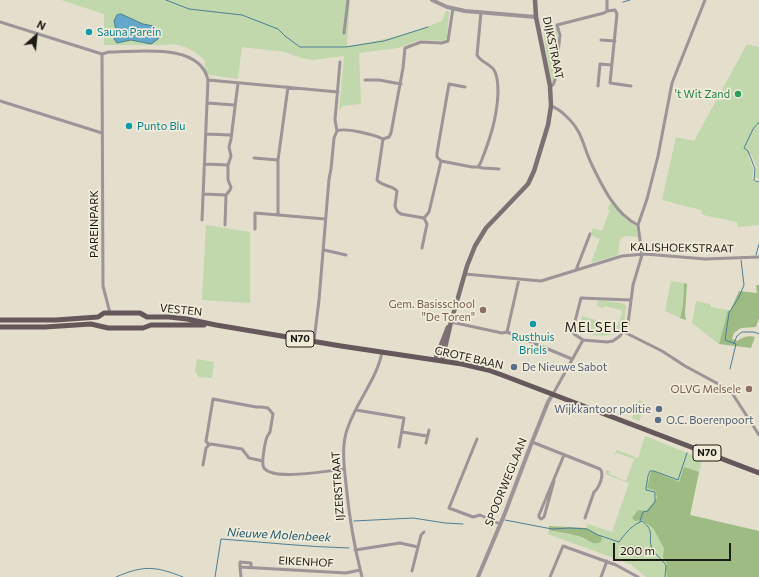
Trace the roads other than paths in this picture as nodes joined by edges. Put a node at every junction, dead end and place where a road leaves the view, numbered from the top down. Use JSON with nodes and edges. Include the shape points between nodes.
{"nodes":[{"id":1,"x":348,"y":0,"type":"edge"},
{"id":2,"x":432,"y":0,"type":"edge"},
{"id":3,"x":535,"y":0,"type":"edge"},
{"id":4,"x":607,"y":0,"type":"edge"},
{"id":5,"x":705,"y":0,"type":"edge"},
{"id":6,"x":452,"y":8,"type":"junction"},
{"id":7,"x":607,"y":11,"type":"junction"},
{"id":8,"x":481,"y":12,"type":"junction"},
{"id":9,"x":536,"y":17,"type":"junction"},
{"id":10,"x":0,"y":22,"type":"edge"},
{"id":11,"x":344,"y":33,"type":"dead end"},
{"id":12,"x":601,"y":40,"type":"dead end"},
{"id":13,"x":615,"y":41,"type":"junction"},
{"id":14,"x":102,"y":54,"type":"junction"},
{"id":15,"x":340,"y":62,"type":"dead end"},
{"id":16,"x":612,"y":65,"type":"junction"},
{"id":17,"x":208,"y":80,"type":"junction"},
{"id":18,"x":364,"y":80,"type":"dead end"},
{"id":19,"x":238,"y":83,"type":"junction"},
{"id":20,"x":401,"y":84,"type":"junction"},
{"id":21,"x":550,"y":86,"type":"junction"},
{"id":22,"x":598,"y":86,"type":"dead end"},
{"id":23,"x":631,"y":86,"type":"dead end"},
{"id":24,"x":288,"y":87,"type":"junction"},
{"id":25,"x":465,"y":87,"type":"dead end"},
{"id":26,"x":338,"y":92,"type":"junction"},
{"id":27,"x":0,"y":102,"type":"edge"},
{"id":28,"x":207,"y":103,"type":"junction"},
{"id":29,"x":234,"y":105,"type":"junction"},
{"id":30,"x":551,"y":106,"type":"junction"},
{"id":31,"x":337,"y":131,"type":"junction"},
{"id":32,"x":102,"y":133,"type":"junction"},
{"id":33,"x":206,"y":134,"type":"junction"},
{"id":34,"x":231,"y":135,"type":"junction"},
{"id":35,"x":383,"y":139,"type":"junction"},
{"id":36,"x":254,"y":158,"type":"dead end"},
{"id":37,"x":278,"y":160,"type":"junction"},
{"id":38,"x":441,"y":161,"type":"junction"},
{"id":39,"x":205,"y":164,"type":"junction"},
{"id":40,"x":228,"y":165,"type":"junction"},
{"id":41,"x":478,"y":167,"type":"junction"},
{"id":42,"x":499,"y":169,"type":"dead end"},
{"id":43,"x":204,"y":194,"type":"junction"},
{"id":44,"x":226,"y":195,"type":"junction"},
{"id":45,"x":102,"y":214,"type":"junction"},
{"id":46,"x":278,"y":214,"type":"junction"},
{"id":47,"x":97,"y":215,"type":"dead end"},
{"id":48,"x":424,"y":218,"type":"junction"},
{"id":49,"x":325,"y":219,"type":"junction"},
{"id":50,"x":202,"y":220,"type":"dead end"},
{"id":51,"x":225,"y":225,"type":"dead end"},
{"id":52,"x":638,"y":225,"type":"junction"},
{"id":53,"x":255,"y":229,"type":"dead end"},
{"id":54,"x":97,"y":234,"type":"dead end"},
{"id":55,"x":103,"y":234,"type":"junction"},
{"id":56,"x":590,"y":234,"type":"dead end"},
{"id":57,"x":422,"y":248,"type":"dead end"},
{"id":58,"x":324,"y":250,"type":"junction"},
{"id":59,"x":346,"y":255,"type":"dead end"},
{"id":60,"x":642,"y":255,"type":"junction"},
{"id":61,"x":759,"y":257,"type":"edge"},
{"id":62,"x":576,"y":270,"type":"junction"},
{"id":63,"x":97,"y":273,"type":"dead end"},
{"id":64,"x":103,"y":273,"type":"junction"},
{"id":65,"x":465,"y":274,"type":"junction"},
{"id":66,"x":519,"y":279,"type":"junction"},
{"id":67,"x":630,"y":300,"type":"junction"},
{"id":68,"x":110,"y":313,"type":"junction"},
{"id":69,"x":98,"y":317,"type":"junction"},
{"id":70,"x":147,"y":317,"type":"junction"},
{"id":71,"x":187,"y":319,"type":"junction"},
{"id":72,"x":0,"y":320,"type":"edge"},
{"id":73,"x":451,"y":322,"type":"junction"},
{"id":74,"x":146,"y":325,"type":"junction"},
{"id":75,"x":184,"y":325,"type":"junction"},
{"id":76,"x":216,"y":325,"type":"junction"},
{"id":77,"x":99,"y":326,"type":"junction"},
{"id":78,"x":0,"y":327,"type":"edge"},
{"id":79,"x":507,"y":332,"type":"junction"},
{"id":80,"x":624,"y":332,"type":"junction"},
{"id":81,"x":583,"y":340,"type":"junction"},
{"id":82,"x":314,"y":341,"type":"junction"},
{"id":83,"x":382,"y":352,"type":"junction"},
{"id":84,"x":572,"y":359,"type":"junction"},
{"id":85,"x":435,"y":360,"type":"junction"},
{"id":86,"x":442,"y":361,"type":"junction"},
{"id":87,"x":553,"y":394,"type":"junction"},
{"id":88,"x":356,"y":410,"type":"junction"},
{"id":89,"x":428,"y":430,"type":"dead end"},
{"id":90,"x":402,"y":432,"type":"junction"},
{"id":91,"x":759,"y":435,"type":"edge"},
{"id":92,"x":428,"y":436,"type":"junction"},
{"id":93,"x":477,"y":439,"type":"dead end"},
{"id":94,"x":532,"y":442,"type":"junction"},
{"id":95,"x":426,"y":443,"type":"dead end"},
{"id":96,"x":209,"y":445,"type":"junction"},
{"id":97,"x":399,"y":447,"type":"dead end"},
{"id":98,"x":564,"y":455,"type":"junction"},
{"id":99,"x":263,"y":461,"type":"junction"},
{"id":100,"x":203,"y":465,"type":"dead end"},
{"id":101,"x":344,"y":469,"type":"junction"},
{"id":102,"x":759,"y":472,"type":"edge"},
{"id":103,"x":554,"y":481,"type":"junction"},
{"id":104,"x":585,"y":518,"type":"dead end"},
{"id":105,"x":500,"y":524,"type":"junction"},
{"id":106,"x":424,"y":532,"type":"dead end"},
{"id":107,"x":418,"y":547,"type":"junction"},
{"id":108,"x":355,"y":550,"type":"junction"},
{"id":109,"x":607,"y":561,"type":"junction"},
{"id":110,"x":360,"y":570,"type":"junction"},
{"id":111,"x":412,"y":571,"type":"dead end"},
{"id":112,"x":241,"y":577,"type":"edge"},
{"id":113,"x":362,"y":577,"type":"edge"},
{"id":114,"x":478,"y":577,"type":"edge"},
{"id":115,"x":550,"y":577,"type":"edge"},
{"id":116,"x":601,"y":577,"type":"edge"},
{"id":117,"x":638,"y":577,"type":"edge"}],
"edges":[{"from":1,"to":11,"type":"street"},
{"from":2,"to":6,"type":"street"},
{"from":3,"to":9,"type":"main road","name":"DIJKSTRAAT"},
{"from":4,"to":7,"type":"street"},
{"from":5,"to":52,"type":"street","via":[[672,83],[658,156]]},
{"from":6,"to":8,"type":"street"},
{"from":6,"to":20,"type":"street","via":[[448,41],[421,42],[405,48]]},
{"from":7,"to":13,"type":"street","via":[[615,10],[617,14]]},
{"from":7,"to":21,"type":"street","name":"DIJKSTRAAT","via":[[557,25],[560,35],[555,80]]},
{"from":8,"to":9,"type":"street"},
{"from":8,"to":41,"type":"street","via":[[477,55],[495,72],[498,99],[493,130]]},
{"from":9,"to":21,"type":"main road","name":"DIJKSTRAAT"},
{"from":10,"to":14,"type":"street"},
{"from":12,"to":13,"type":"street"},
{"from":13,"to":16,"type":"street"},
{"from":14,"to":17,"type":"street","via":[[173,52],[197,62]]},
{"from":14,"to":32,"type":"street","name":"PAREINPARK"},
{"from":15,"to":26,"type":"street"},
{"from":16,"to":22,"type":"street","via":[[600,64]]},
{"from":16,"to":23,"type":"street","via":[[610,83]]},
{"from":17,"to":19,"type":"street"},
{"from":17,"to":28,"type":"street"},
{"from":18,"to":20,"type":"street"},
{"from":19,"to":24,"type":"street"},
{"from":19,"to":29,"type":"street"},
{"from":20,"to":35,"type":"street","via":[[391,133]]},
{"from":21,"to":30,"type":"main road"},
{"from":24,"to":26,"type":"street"},
{"from":24,"to":37,"type":"street"},
{"from":25,"to":38,"type":"street","via":[[449,84],[437,153]]},
{"from":26,"to":31,"type":"street","via":[[335,120]]},
{"from":27,"to":32,"type":"street"},
{"from":28,"to":29,"type":"street"},
{"from":28,"to":33,"type":"street"},
{"from":29,"to":34,"type":"street"},
{"from":30,"to":52,"type":"street","via":[[560,110],[576,127],[592,166],[607,192],[627,218]]},
{"from":30,"to":65,"type":"main road","via":[[543,145],[532,178],[524,190],[480,236]]},
{"from":31,"to":35,"type":"street","via":[[346,130]]},
{"from":31,"to":49,"type":"street","via":[[334,138]]},
{"from":32,"to":45,"type":"street","name":"PAREINPARK"},
{"from":33,"to":34,"type":"street"},
{"from":33,"to":39,"type":"street"},
{"from":34,"to":40,"type":"street","via":[[231,156]]},
{"from":35,"to":48,"type":"street","via":[[377,180],[397,191],[397,211]]},
{"from":36,"to":37,"type":"street"},
{"from":37,"to":46,"type":"street"},
{"from":38,"to":41,"type":"street"},
{"from":38,"to":48,"type":"street","via":[[429,212]]},
{"from":39,"to":40,"type":"street"},
{"from":39,"to":43,"type":"street"},
{"from":40,"to":44,"type":"street","via":[[228,180],[231,187]]},
{"from":41,"to":42,"type":"street"},
{"from":43,"to":44,"type":"street"},
{"from":43,"to":50,"type":"street"},
{"from":44,"to":51,"type":"street"},
{"from":45,"to":47,"type":"street"},
{"from":45,"to":55,"type":"street","name":"PAREINPARK"},
{"from":46,"to":49,"type":"street"},
{"from":46,"to":53,"type":"street","via":[[255,213]]},
{"from":48,"to":57,"type":"street","via":[[427,224]]},
{"from":49,"to":58,"type":"street"},
{"from":52,"to":60,"type":"street"},
{"from":54,"to":55,"type":"street"},
{"from":55,"to":64,"type":"street","name":"PAREINPARK"},
{"from":56,"to":62,"type":"street"},
{"from":58,"to":59,"type":"street"},
{"from":58,"to":82,"type":"street"},
{"from":60,"to":61,"type":"street","name":"KALISHOEKSTRAAT","via":[[704,259]]},
{"from":60,"to":62,"type":"street","name":"KALISHOEKSTRAAT","via":[[622,256]]},
{"from":60,"to":67,"type":"street"},
{"from":62,"to":66,"type":"street","name":"KALISHOEKSTRAAT","via":[[541,281]]},
{"from":63,"to":64,"type":"street"},
{"from":64,"to":68,"type":"street","name":"PAREINPARK","via":[[103,286]]},
{"from":65,"to":66,"type":"street","name":"KALISHOEKSTRAAT"},
{"from":65,"to":73,"type":"main road"},
{"from":66,"to":79,"type":"street"},
{"from":67,"to":80,"type":"street","via":[[628,324]]},
{"from":67,"to":81,"type":"street","via":[[581,298],[573,329],[574,334]]},
{"from":68,"to":69,"type":"main road","name":"VESTEN","number":"N70"},
{"from":68,"to":70,"type":"main road","name":"VESTEN","number":"N70","via":[[140,313]]},
{"from":69,"to":72,"type":"main road","name":"VESTEN","number":"N70"},
{"from":69,"to":77,"type":"main road"},
{"from":70,"to":71,"type":"main road","name":"VESTEN","number":"N70"},
{"from":70,"to":74,"type":"main road","name":"VESTEN"},
{"from":71,"to":75,"type":"main road"},
{"from":71,"to":76,"type":"main road","name":"VESTEN","number":"N70"},
{"from":73,"to":79,"type":"street"},
{"from":73,"to":85,"type":"main road"},
{"from":73,"to":86,"type":"main road"},
{"from":74,"to":75,"type":"main road","name":"VESTEN","number":"N70"},
{"from":74,"to":77,"type":"main road","name":"VESTEN","number":"N70","via":[[143,328]]},
{"from":75,"to":76,"type":"main road","name":"VESTEN","number":"N70"},
{"from":76,"to":82,"type":"main road","name":"GROTE BAAN","number":"N70"},
{"from":77,"to":78,"type":"main road","name":"VESTEN","number":"N70","via":[[91,324]]},
{"from":79,"to":84,"type":"street"},
{"from":80,"to":81,"type":"street","via":[[607,342]]},
{"from":80,"to":91,"type":"street","via":[[662,351],[732,393]]},
{"from":81,"to":84,"type":"street"},
{"from":82,"to":83,"type":"main road","name":"GROTE BAAN","number":"N70"},
{"from":83,"to":85,"type":"main road","name":"GROTE BAAN","number":"N70"},
{"from":83,"to":88,"type":"street","name":"IJZERSTRAAT"},
{"from":84,"to":87,"type":"street"},
{"from":85,"to":86,"type":"main road","name":"GROTE BAAN","number":"N70"},
{"from":86,"to":87,"type":"main road","name":"GROTE BAAN","number":"N70","via":[[488,370]]},
{"from":87,"to":94,"type":"street","name":"SPOORWEGLAAN"},
{"from":87,"to":102,"type":"main road","name":"GROTE BAAN","number":"N70"},
{"from":88,"to":90,"type":"street","via":[[404,418]]},
{"from":88,"to":101,"type":"street","name":"IJZERSTRAAT","via":[[345,434]]},
{"from":89,"to":92,"type":"street"},
{"from":90,"to":92,"type":"street"},
{"from":90,"to":97,"type":"street"},
{"from":92,"to":95,"type":"street"},
{"from":93,"to":105,"type":"street","via":[[449,508],[473,517],[480,515]]},
{"from":94,"to":98,"type":"street"},
{"from":94,"to":105,"type":"street","name":"SPOORWEGLAAN"},
{"from":96,"to":99,"type":"street","via":[[242,449],[249,458]]},
{"from":96,"to":99,"type":"street","via":[[206,441],[213,400],[268,408],[273,414]]},
{"from":96,"to":100,"type":"street","via":[[206,448]]},
{"from":98,"to":103,"type":"street"},
{"from":98,"to":104,"type":"street","via":[[602,471]]},
{"from":99,"to":101,"type":"street","via":[[264,468],[272,473]]},
{"from":101,"to":108,"type":"street","name":"IJZERSTRAAT"},
{"from":103,"to":103,"type":"street","via":[[544,517],[541,519],[539,515]]},
{"from":105,"to":114,"type":"street","name":"SPOORWEGLAAN"},
{"from":106,"to":107,"type":"street"},
{"from":107,"to":108,"type":"street","via":[[400,543]]},
{"from":107,"to":111,"type":"street"},
{"from":108,"to":110,"type":"street","name":"IJZERSTRAAT"},
{"from":109,"to":115,"type":"street","via":[[563,546]]},
{"from":109,"to":116,"type":"street"},
{"from":109,"to":117,"type":"street"},
{"from":110,"to":112,"type":"street","name":"EIKENHOF","via":[[346,573],[240,567]]},
{"from":110,"to":113,"type":"street","name":"IJZERSTRAAT"}]}
